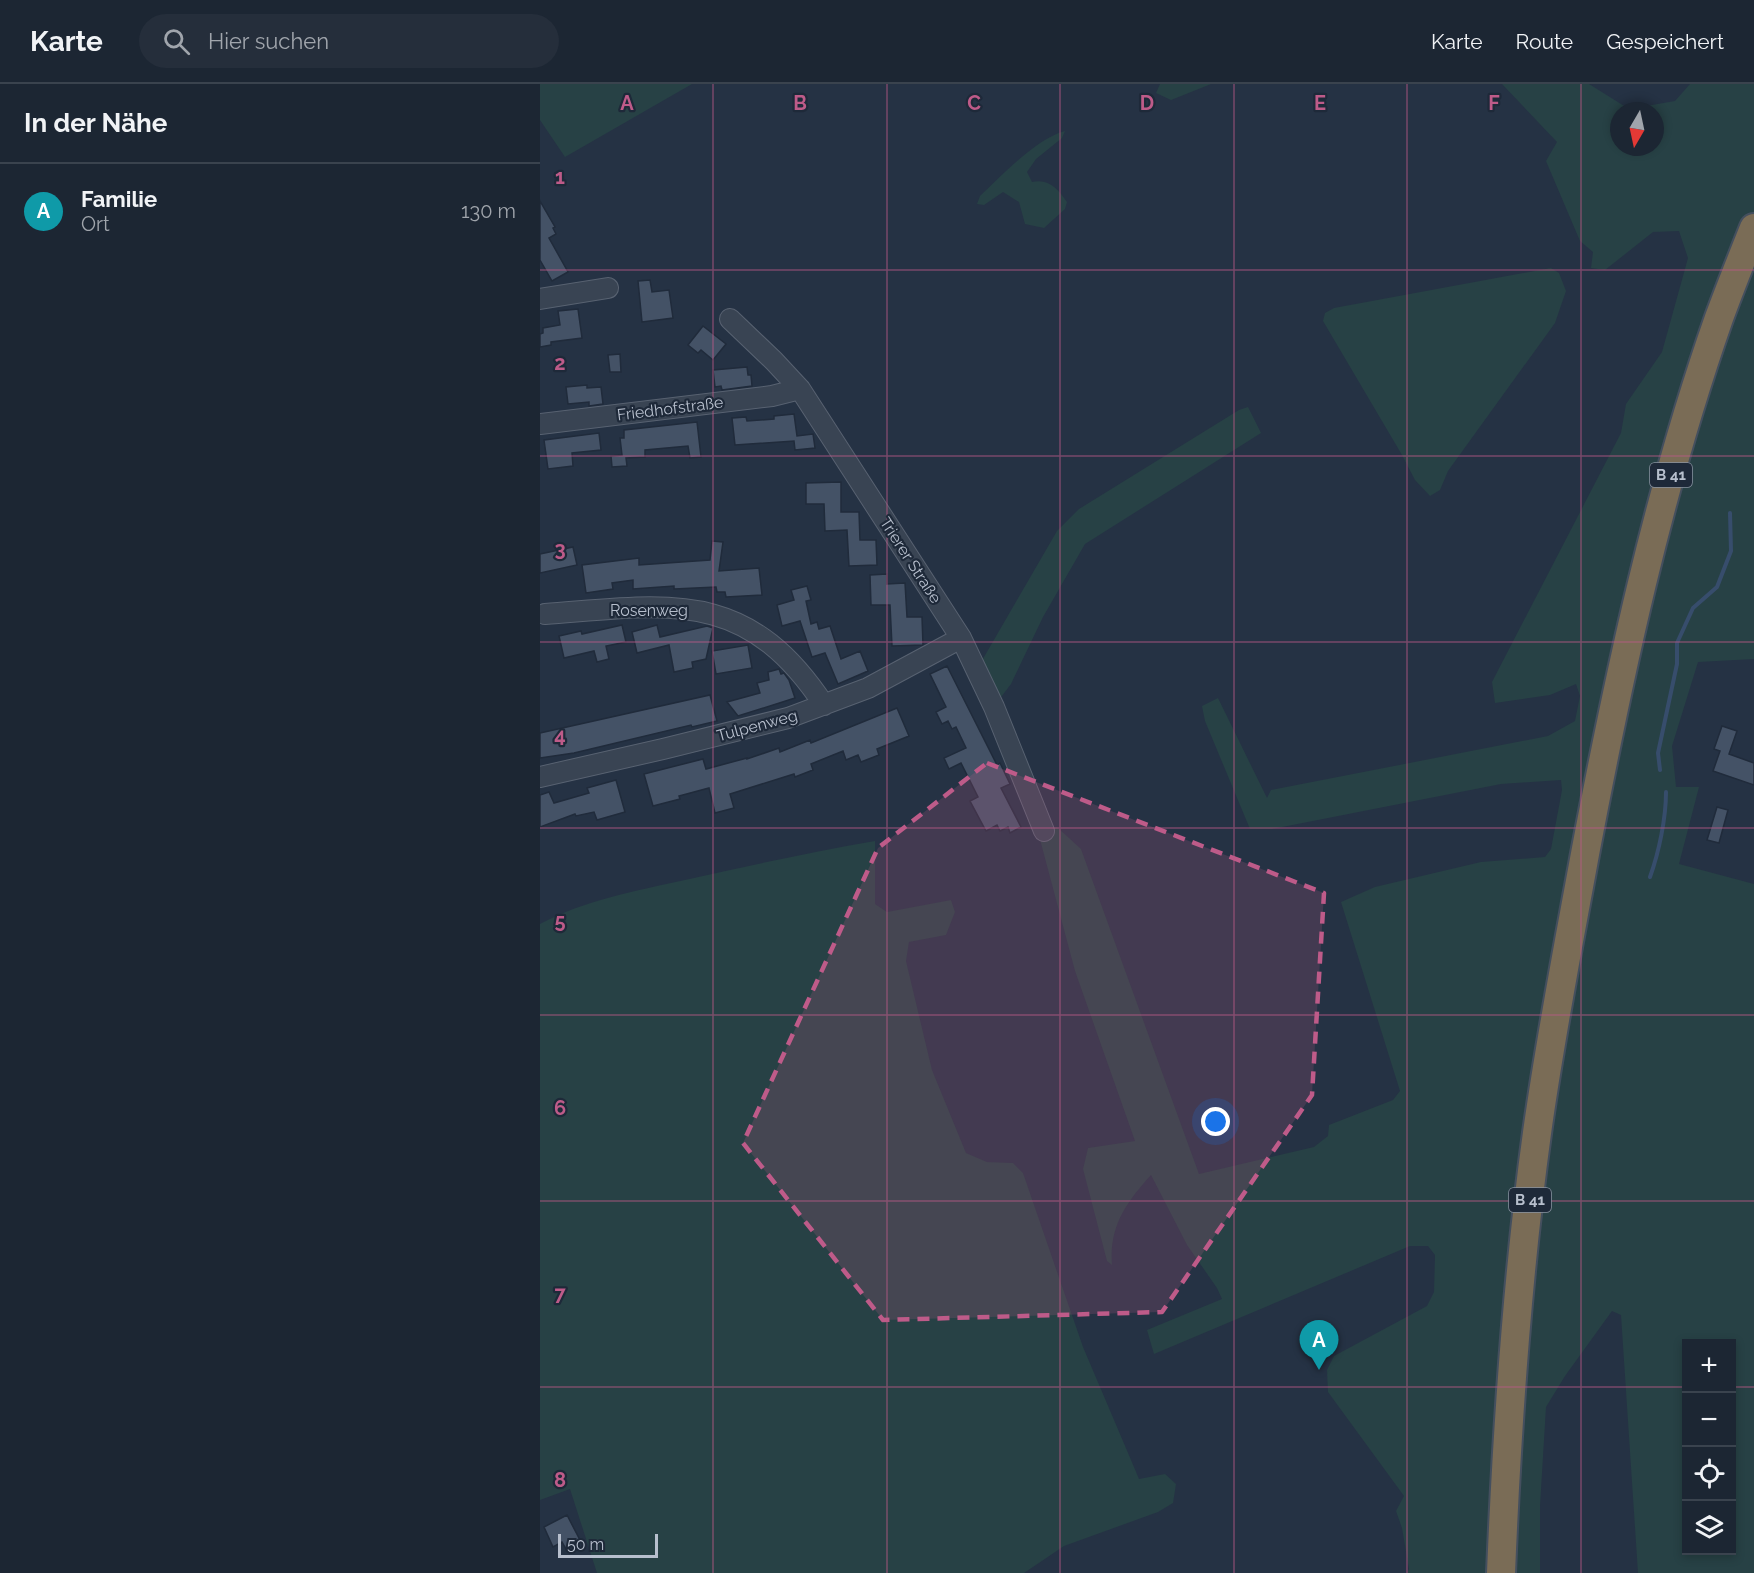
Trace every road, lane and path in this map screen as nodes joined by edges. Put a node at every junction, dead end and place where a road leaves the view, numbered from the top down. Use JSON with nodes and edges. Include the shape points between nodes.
{"nodes":[{"id":1,"x":1754,"y":228,"type":"edge"},
{"id":2,"x":608,"y":288,"type":"dead end"},
{"id":3,"x":540,"y":299,"type":"edge"},
{"id":4,"x":730,"y":319,"type":"dead end"},
{"id":5,"x":800,"y":389,"type":"junction"},
{"id":6,"x":540,"y":424,"type":"edge"},
{"id":7,"x":545,"y":614,"type":"dead end"},
{"id":8,"x":961,"y":638,"type":"junction"},
{"id":9,"x":824,"y":705,"type":"junction"},
{"id":10,"x":540,"y":777,"type":"edge"},
{"id":11,"x":1044,"y":831,"type":"dead end"},
{"id":12,"x":1501,"y":1573,"type":"edge"}],
"edges":[{"from":1,"to":12,"type":"highway","number":"B 41","via":[[1719,318],[1666,490],[1610,729],[1558,1000],[1537,1134],[1518,1307]]},
{"from":2,"to":3,"type":"street"},
{"from":4,"to":5,"type":"street","name":"Trierer Straße"},
{"from":5,"to":6,"type":"street","name":"Friedhofstraße","via":[[772,396]]},
{"from":5,"to":8,"type":"street","name":"Trierer Straße"},
{"from":7,"to":9,"type":"street","name":"Rosenweg","via":[[665,607],[716,614],[768,642],[792,663]]},
{"from":8,"to":9,"type":"street","name":"Tulpenweg","via":[[868,688]]},
{"from":8,"to":11,"type":"street","name":"Trierer Straße","via":[[1002,725]]},
{"from":9,"to":10,"type":"street","name":"Tulpenweg","via":[[686,744]]}]}
